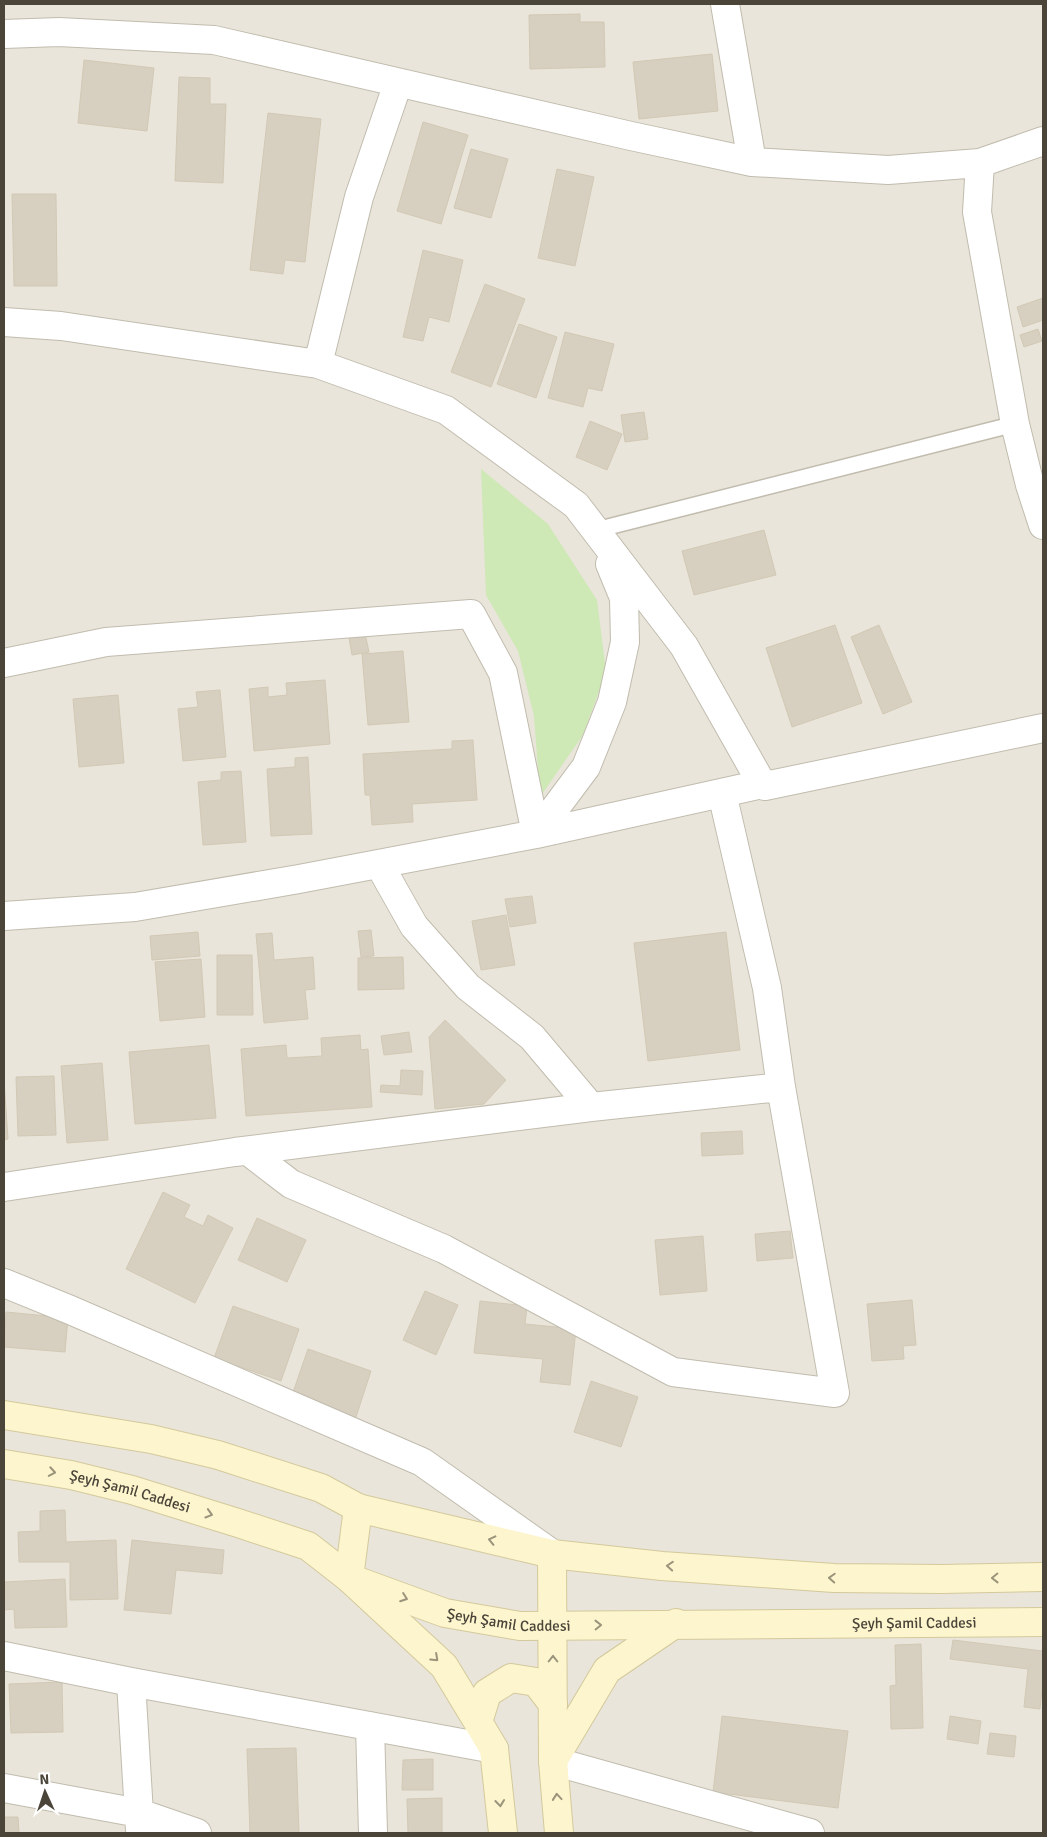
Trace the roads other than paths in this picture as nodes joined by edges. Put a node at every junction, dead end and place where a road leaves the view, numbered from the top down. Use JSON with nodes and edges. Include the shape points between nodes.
{"nodes":[{"id":1,"x":725,"y":4,"type":"edge"},
{"id":2,"x":4,"y":34,"type":"edge"},
{"id":3,"x":398,"y":83,"type":"junction"},
{"id":4,"x":1043,"y":140,"type":"edge"},
{"id":5,"x":752,"y":162,"type":"junction"},
{"id":6,"x":980,"y":163,"type":"junction"},
{"id":7,"x":4,"y":322,"type":"edge"},
{"id":8,"x":318,"y":364,"type":"junction"},
{"id":9,"x":1015,"y":424,"type":"junction"},
{"id":10,"x":1043,"y":525,"type":"edge"},
{"id":11,"x":596,"y":530,"type":"junction"},
{"id":12,"x":4,"y":663,"type":"edge"},
{"id":13,"x":1043,"y":728,"type":"edge"},
{"id":14,"x":762,"y":784,"type":"junction"},
{"id":15,"x":722,"y":793,"type":"junction"},
{"id":16,"x":536,"y":834,"type":"junction"},
{"id":17,"x":379,"y":864,"type":"junction"},
{"id":18,"x":4,"y":916,"type":"edge"},
{"id":19,"x":782,"y":1087,"type":"junction"},
{"id":20,"x":591,"y":1107,"type":"junction"},
{"id":21,"x":248,"y":1151,"type":"junction"},
{"id":22,"x":4,"y":1187,"type":"edge"},
{"id":23,"x":4,"y":1283,"type":"edge"},
{"id":24,"x":4,"y":1415,"type":"edge"},
{"id":25,"x":4,"y":1464,"type":"edge"},
{"id":26,"x":358,"y":1508,"type":"junction"},
{"id":27,"x":552,"y":1554,"type":"junction"},
{"id":28,"x":1043,"y":1577,"type":"edge"},
{"id":29,"x":349,"y":1578,"type":"junction"},
{"id":30,"x":1043,"y":1622,"type":"edge"},
{"id":31,"x":676,"y":1623,"type":"junction"},
{"id":32,"x":553,"y":1625,"type":"junction"},
{"id":33,"x":4,"y":1656,"type":"edge"},
{"id":34,"x":131,"y":1682,"type":"junction"},
{"id":35,"x":553,"y":1704,"type":"junction"},
{"id":36,"x":478,"y":1722,"type":"junction"},
{"id":37,"x":370,"y":1726,"type":"junction"},
{"id":38,"x":494,"y":1749,"type":"junction"},
{"id":39,"x":553,"y":1761,"type":"junction"},
{"id":40,"x":4,"y":1788,"type":"edge"},
{"id":41,"x":140,"y":1823,"type":"edge"},
{"id":42,"x":197,"y":1833,"type":"edge"},
{"id":43,"x":373,"y":1833,"type":"edge"},
{"id":44,"x":503,"y":1833,"type":"edge"},
{"id":45,"x":559,"y":1833,"type":"edge"},
{"id":46,"x":810,"y":1833,"type":"edge"}],
"edges":[{"from":1,"to":5,"type":"street"},
{"from":2,"to":3,"type":"street","via":[[59,32],[214,40]]},
{"from":3,"to":5,"type":"street"},
{"from":3,"to":8,"type":"street","via":[[359,197]]},
{"from":4,"to":6,"type":"street"},
{"from":5,"to":6,"type":"street","via":[[888,170]]},
{"from":6,"to":9,"type":"street","via":[[977,212]]},
{"from":7,"to":8,"type":"street","via":[[61,326]]},
{"from":8,"to":11,"type":"street","via":[[446,410],[576,505]]},
{"from":9,"to":10,"type":"street"},
{"from":9,"to":11,"type":"lane"},
{"from":11,"to":14,"type":"street","via":[[684,646]]},
{"from":11,"to":16,"type":"street","via":[[624,598],[625,642],[612,702],[586,767]]},
{"from":12,"to":16,"type":"street","via":[[106,642],[471,614],[503,673]]},
{"from":13,"to":14,"type":"street","via":[[765,786]]},
{"from":14,"to":15,"type":"street"},
{"from":15,"to":16,"type":"street"},
{"from":15,"to":19,"type":"street","via":[[767,988]]},
{"from":16,"to":17,"type":"street"},
{"from":17,"to":18,"type":"street","via":[[135,907]]},
{"from":17,"to":20,"type":"street","via":[[414,926],[468,987],[532,1037]]},
{"from":19,"to":20,"type":"street"},
{"from":19,"to":21,"type":"street","via":[[836,1393],[673,1372],[444,1249],[291,1184]]},
{"from":20,"to":21,"type":"street"},
{"from":21,"to":22,"type":"street"},
{"from":23,"to":27,"type":"street","via":[[422,1462]]},
{"from":24,"to":26,"type":"main road","via":[[151,1439],[218,1455],[321,1488]]},
{"from":25,"to":29,"type":"main road","name":"Şeyh Şamil Caddesi","one_way":true,"via":[[123,1488],[308,1546]]},
{"from":27,"to":26,"type":"main road","one_way":true},
{"from":26,"to":29,"type":"main road"},
{"from":28,"to":27,"type":"main road","one_way":true,"via":[[834,1578],[662,1566]]},
{"from":27,"to":32,"type":"main road"},
{"from":29,"to":32,"type":"main road","name":"Şeyh Şamil Caddesi","one_way":true,"via":[[445,1613],[520,1626]]},
{"from":29,"to":36,"type":"main road","one_way":true,"via":[[444,1666]]},
{"from":30,"to":31,"type":"main road","name":"Şeyh Şamil Caddesi"},
{"from":32,"to":31,"type":"main road","name":"Şeyh Şamil Caddesi","one_way":true},
{"from":31,"to":39,"type":"main road","via":[[607,1670]]},
{"from":35,"to":32,"type":"main road","one_way":true},
{"from":33,"to":34,"type":"street"},
{"from":34,"to":37,"type":"street"},
{"from":34,"to":41,"type":"street"},
{"from":35,"to":36,"type":"main road","via":[[536,1682],[510,1678],[487,1693]]},
{"from":35,"to":39,"type":"main road"},
{"from":36,"to":38,"type":"main road"},
{"from":37,"to":38,"type":"street"},
{"from":37,"to":43,"type":"street"},
{"from":38,"to":44,"type":"main road","one_way":true},
{"from":45,"to":39,"type":"main road","one_way":true},
{"from":39,"to":46,"type":"street"},
{"from":40,"to":41,"type":"street"},
{"from":41,"to":42,"type":"street"}]}
